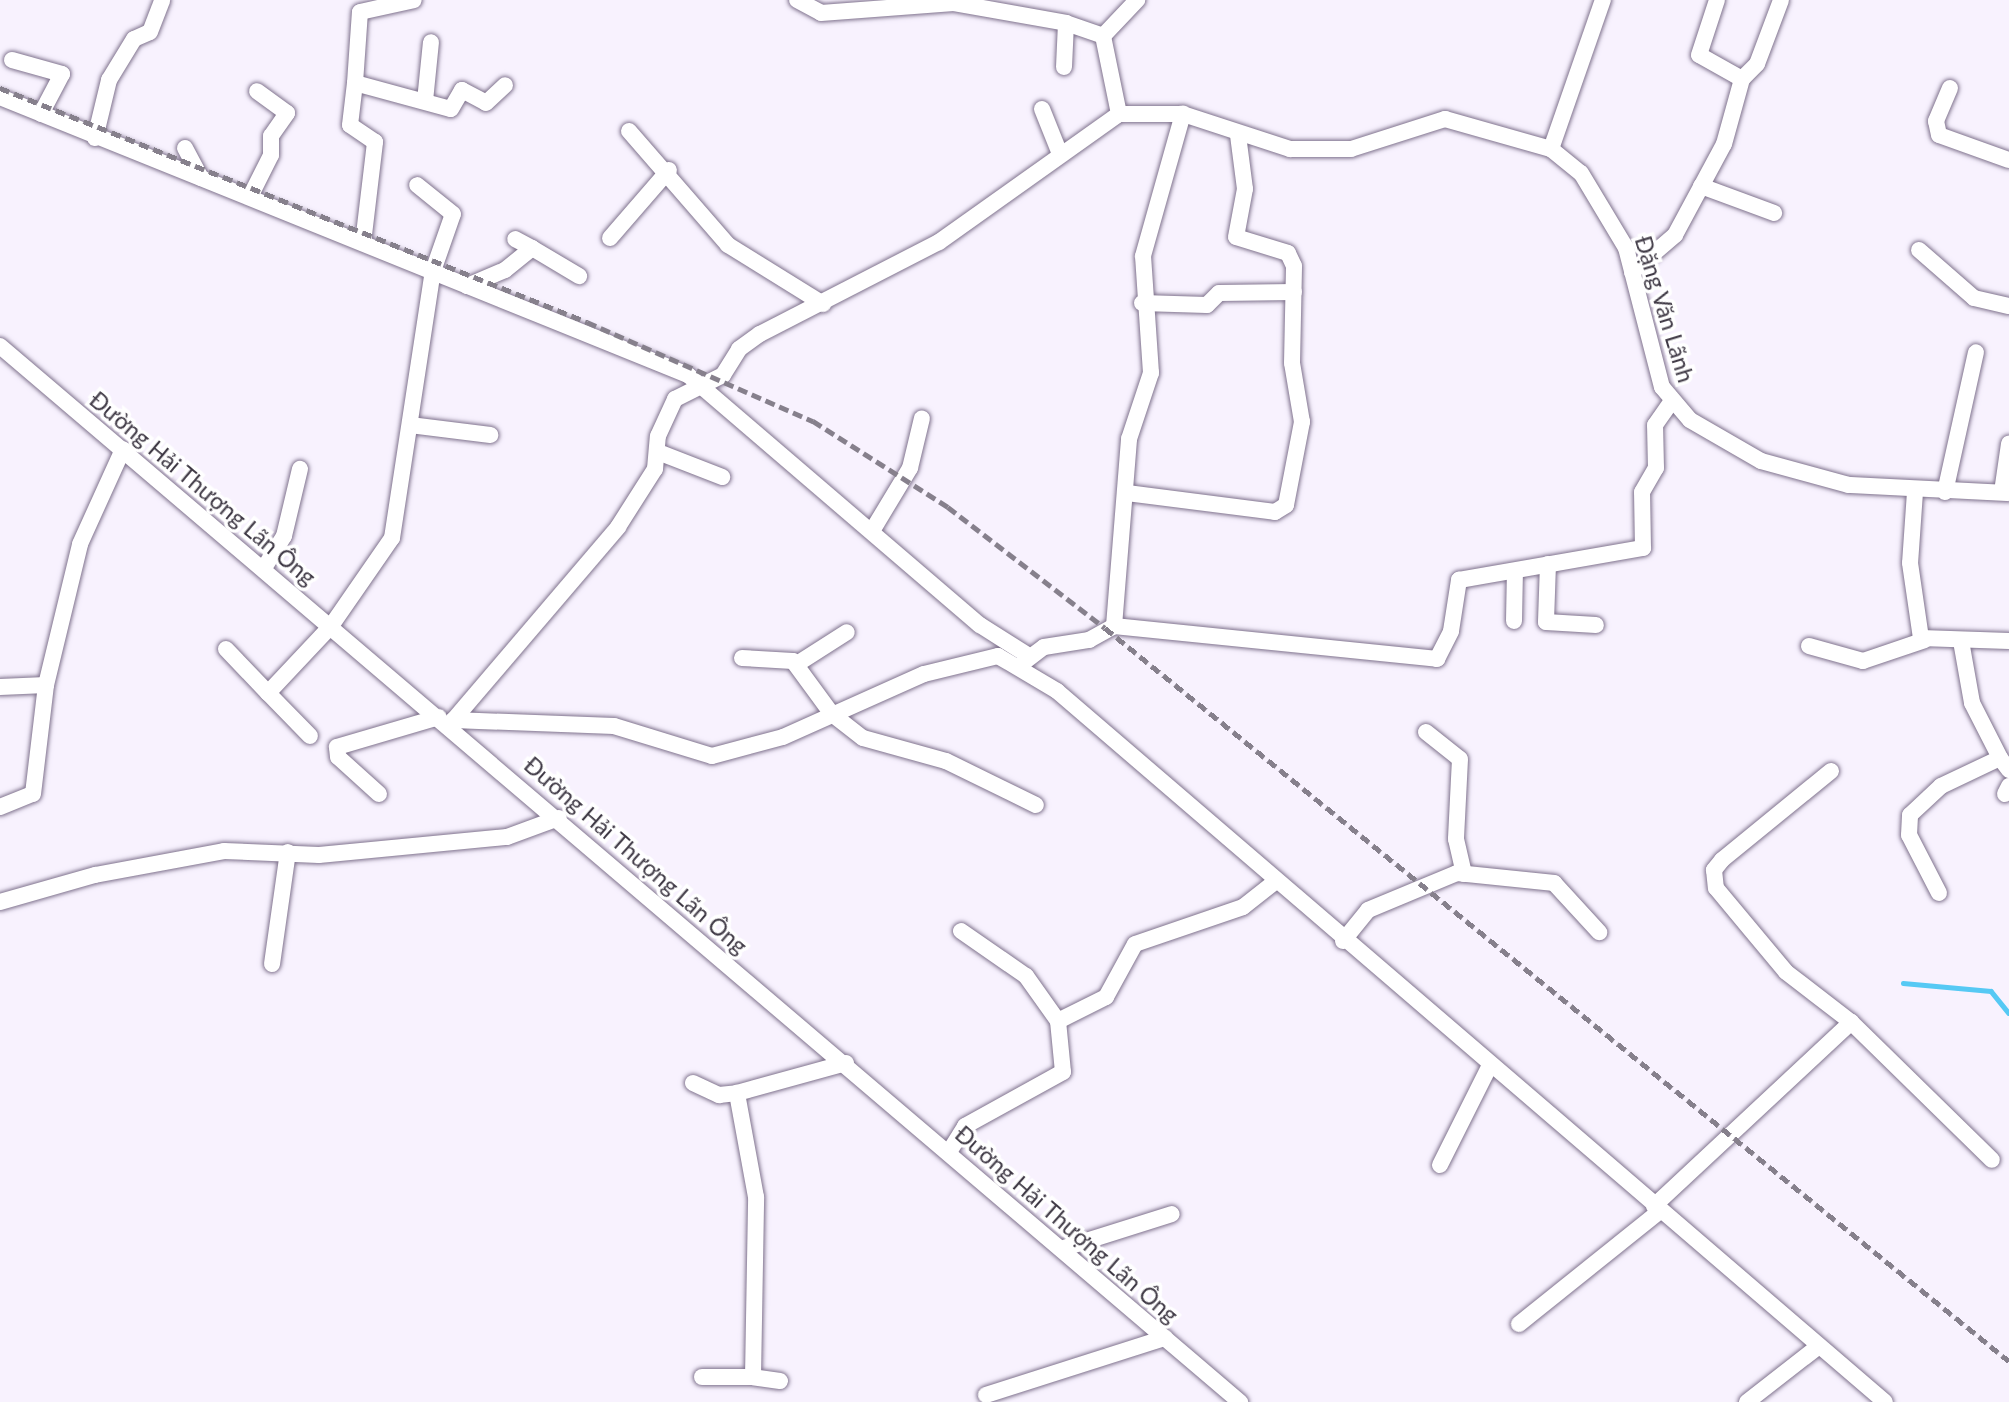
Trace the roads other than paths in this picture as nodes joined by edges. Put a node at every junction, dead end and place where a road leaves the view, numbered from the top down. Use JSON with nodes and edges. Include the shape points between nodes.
{"nodes":[{"id":1,"x":162,"y":0,"type":"edge"},
{"id":2,"x":414,"y":0,"type":"edge"},
{"id":3,"x":797,"y":0,"type":"edge"},
{"id":4,"x":1137,"y":0,"type":"edge"},
{"id":5,"x":1603,"y":0,"type":"edge"},
{"id":6,"x":1717,"y":0,"type":"edge"},
{"id":7,"x":1781,"y":0,"type":"edge"},
{"id":8,"x":954,"y":1,"type":"edge"},
{"id":9,"x":997,"y":4,"type":"edge"},
{"id":10,"x":1066,"y":23,"type":"junction"},
{"id":11,"x":1103,"y":36,"type":"junction"},
{"id":12,"x":431,"y":42,"type":"dead end"},
{"id":13,"x":12,"y":60,"type":"dead end"},
{"id":14,"x":1064,"y":67,"type":"dead end"},
{"id":15,"x":1742,"y":79,"type":"junction"},
{"id":16,"x":355,"y":83,"type":"junction"},
{"id":17,"x":505,"y":85,"type":"dead end"},
{"id":18,"x":1950,"y":88,"type":"dead end"},
{"id":19,"x":257,"y":90,"type":"dead end"},
{"id":20,"x":0,"y":97,"type":"edge"},
{"id":21,"x":425,"y":101,"type":"junction"},
{"id":22,"x":1042,"y":109,"type":"dead end"},
{"id":23,"x":41,"y":114,"type":"junction"},
{"id":24,"x":1119,"y":114,"type":"junction"},
{"id":25,"x":1183,"y":114,"type":"junction"},
{"id":26,"x":629,"y":131,"type":"dead end"},
{"id":27,"x":1238,"y":135,"type":"junction"},
{"id":28,"x":95,"y":138,"type":"junction"},
{"id":29,"x":184,"y":148,"type":"dead end"},
{"id":30,"x":1551,"y":149,"type":"junction"},
{"id":31,"x":1060,"y":154,"type":"junction"},
{"id":32,"x":2009,"y":160,"type":"edge"},
{"id":33,"x":668,"y":170,"type":"junction"},
{"id":34,"x":201,"y":178,"type":"junction"},
{"id":35,"x":417,"y":185,"type":"dead end"},
{"id":36,"x":1701,"y":186,"type":"junction"},
{"id":37,"x":250,"y":197,"type":"junction"},
{"id":38,"x":1774,"y":213,"type":"dead end"},
{"id":39,"x":610,"y":238,"type":"dead end"},
{"id":40,"x":515,"y":239,"type":"dead end"},
{"id":41,"x":363,"y":243,"type":"junction"},
{"id":42,"x":532,"y":248,"type":"junction"},
{"id":43,"x":1919,"y":250,"type":"dead end"},
{"id":44,"x":433,"y":271,"type":"junction"},
{"id":45,"x":1632,"y":272,"type":"junction"},
{"id":46,"x":579,"y":276,"type":"dead end"},
{"id":47,"x":467,"y":286,"type":"junction"},
{"id":48,"x":1294,"y":292,"type":"junction"},
{"id":49,"x":1142,"y":303,"type":"junction"},
{"id":50,"x":823,"y":304,"type":"junction"},
{"id":51,"x":2009,"y":306,"type":"edge"},
{"id":52,"x":0,"y":346,"type":"edge"},
{"id":53,"x":1976,"y":352,"type":"dead end"},
{"id":54,"x":697,"y":385,"type":"junction"},
{"id":55,"x":1671,"y":402,"type":"junction"},
{"id":56,"x":922,"y":418,"type":"dead end"},
{"id":57,"x":410,"y":425,"type":"junction"},
{"id":58,"x":490,"y":435,"type":"dead end"},
{"id":59,"x":2009,"y":444,"type":"edge"},
{"id":60,"x":123,"y":449,"type":"junction"},
{"id":61,"x":658,"y":452,"type":"junction"},
{"id":62,"x":300,"y":468,"type":"dead end"},
{"id":63,"x":722,"y":477,"type":"dead end"},
{"id":64,"x":1915,"y":492,"type":"junction"},
{"id":65,"x":1945,"y":492,"type":"junction"},
{"id":66,"x":2005,"y":492,"type":"edge"},
{"id":67,"x":1127,"y":493,"type":"junction"},
{"id":68,"x":872,"y":531,"type":"junction"},
{"id":69,"x":1548,"y":564,"type":"junction"},
{"id":70,"x":264,"y":568,"type":"junction"},
{"id":71,"x":1515,"y":571,"type":"junction"},
{"id":72,"x":1514,"y":621,"type":"dead end"},
{"id":73,"x":1596,"y":625,"type":"dead end"},
{"id":74,"x":331,"y":626,"type":"junction"},
{"id":75,"x":1114,"y":626,"type":"junction"},
{"id":76,"x":847,"y":632,"type":"dead end"},
{"id":77,"x":1925,"y":640,"type":"junction"},
{"id":78,"x":1961,"y":641,"type":"junction"},
{"id":79,"x":2009,"y":642,"type":"edge"},
{"id":80,"x":1809,"y":646,"type":"dead end"},
{"id":81,"x":226,"y":649,"type":"dead end"},
{"id":82,"x":742,"y":658,"type":"dead end"},
{"id":83,"x":1024,"y":661,"type":"junction"},
{"id":84,"x":797,"y":664,"type":"junction"},
{"id":85,"x":46,"y":685,"type":"junction"},
{"id":86,"x":0,"y":687,"type":"edge"},
{"id":87,"x":268,"y":694,"type":"junction"},
{"id":88,"x":832,"y":713,"type":"junction"},
{"id":89,"x":447,"y":721,"type":"junction"},
{"id":90,"x":1426,"y":732,"type":"dead end"},
{"id":91,"x":310,"y":736,"type":"dead end"},
{"id":92,"x":2005,"y":764,"type":"edge"},
{"id":93,"x":1831,"y":771,"type":"dead end"},
{"id":94,"x":379,"y":793,"type":"dead end"},
{"id":95,"x":1036,"y":805,"type":"dead end"},
{"id":96,"x":0,"y":807,"type":"edge"},
{"id":97,"x":559,"y":818,"type":"junction"},
{"id":98,"x":288,"y":852,"type":"junction"},
{"id":99,"x":1464,"y":873,"type":"junction"},
{"id":100,"x":1276,"y":881,"type":"junction"},
{"id":101,"x":1939,"y":893,"type":"dead end"},
{"id":102,"x":0,"y":902,"type":"edge"},
{"id":103,"x":961,"y":931,"type":"dead end"},
{"id":104,"x":1599,"y":932,"type":"dead end"},
{"id":105,"x":1343,"y":941,"type":"junction"},
{"id":106,"x":272,"y":964,"type":"dead end"},
{"id":107,"x":1058,"y":1021,"type":"junction"},
{"id":108,"x":1851,"y":1021,"type":"junction"},
{"id":109,"x":846,"y":1063,"type":"junction"},
{"id":110,"x":1490,"y":1065,"type":"junction"},
{"id":111,"x":692,"y":1083,"type":"dead end"},
{"id":112,"x":737,"y":1093,"type":"junction"},
{"id":113,"x":949,"y":1152,"type":"junction"},
{"id":114,"x":1992,"y":1160,"type":"dead end"},
{"id":115,"x":1440,"y":1165,"type":"dead end"},
{"id":116,"x":1657,"y":1209,"type":"junction"},
{"id":117,"x":1172,"y":1214,"type":"dead end"},
{"id":118,"x":1061,"y":1249,"type":"junction"},
{"id":119,"x":1520,"y":1324,"type":"dead end"},
{"id":120,"x":1165,"y":1338,"type":"junction"},
{"id":121,"x":1819,"y":1346,"type":"junction"},
{"id":122,"x":702,"y":1377,"type":"dead end"},
{"id":123,"x":753,"y":1377,"type":"junction"},
{"id":124,"x":780,"y":1381,"type":"dead end"},
{"id":125,"x":985,"y":1395,"type":"dead end"},
{"id":126,"x":1240,"y":1402,"type":"edge"},
{"id":127,"x":1747,"y":1402,"type":"edge"},
{"id":128,"x":1885,"y":1402,"type":"edge"}],
"edges":[{"from":1,"to":28,"type":"street","via":[[150,32],[134,39],[109,80]]},
{"from":2,"to":16,"type":"street","via":[[360,12]]},
{"from":3,"to":8,"type":"street","via":[[804,8],[840,14]]},
{"from":4,"to":11,"type":"street"},
{"from":5,"to":30,"type":"street"},
{"from":6,"to":15,"type":"street","via":[[1699,55]]},
{"from":7,"to":15,"type":"street","via":[[1757,64]]},
{"from":8,"to":9,"type":"street"},
{"from":9,"to":10,"type":"street"},
{"from":10,"to":11,"type":"street"},
{"from":10,"to":14,"type":"street"},
{"from":11,"to":24,"type":"street"},
{"from":12,"to":21,"type":"street"},
{"from":13,"to":23,"type":"street","via":[[62,74]]},
{"from":15,"to":36,"type":"street","via":[[1724,144]]},
{"from":16,"to":21,"type":"street"},
{"from":16,"to":41,"type":"street","via":[[349,125],[375,142]]},
{"from":17,"to":21,"type":"street","via":[[486,103],[462,90],[451,109]]},
{"from":18,"to":32,"type":"street","via":[[1936,121],[1939,135]]},
{"from":19,"to":37,"type":"street","via":[[287,113],[271,136],[271,155]]},
{"from":20,"to":23,"type":"street"},
{"from":22,"to":31,"type":"street"},
{"from":23,"to":28,"type":"street"},
{"from":24,"to":25,"type":"street","name":"Đặng Văn Lãnh"},
{"from":24,"to":31,"type":"street"},
{"from":25,"to":27,"type":"street","name":"Đặng Văn Lãnh"},
{"from":25,"to":49,"type":"street","via":[[1143,257]]},
{"from":26,"to":33,"type":"street"},
{"from":27,"to":30,"type":"street","name":"Đặng Văn Lãnh","via":[[1320,153],[1462,120]]},
{"from":27,"to":48,"type":"street","via":[[1245,189],[1236,237],[1288,253]]},
{"from":28,"to":34,"type":"street"},
{"from":29,"to":34,"type":"street"},
{"from":30,"to":45,"type":"street","name":"Đặng Văn Lãnh","via":[[1581,173],[1626,248]]},
{"from":31,"to":50,"type":"street","via":[[939,242]]},
{"from":33,"to":39,"type":"street"},
{"from":33,"to":50,"type":"street","via":[[728,244]]},
{"from":34,"to":37,"type":"street"},
{"from":35,"to":44,"type":"street","via":[[453,214]]},
{"from":36,"to":38,"type":"street"},
{"from":36,"to":45,"type":"street","via":[[1675,235]]},
{"from":37,"to":41,"type":"street"},
{"from":40,"to":42,"type":"street"},
{"from":41,"to":44,"type":"street"},
{"from":42,"to":46,"type":"street"},
{"from":42,"to":47,"type":"street","via":[[505,270]]},
{"from":43,"to":51,"type":"street","via":[[1974,298]]},
{"from":44,"to":47,"type":"street"},
{"from":44,"to":57,"type":"street"},
{"from":45,"to":55,"type":"street","name":"Đặng Văn Lãnh"},
{"from":47,"to":54,"type":"street","via":[[688,375]]},
{"from":48,"to":49,"type":"street","via":[[1219,293],[1207,305]]},
{"from":48,"to":67,"type":"street","via":[[1292,362],[1302,422],[1283,509]]},
{"from":49,"to":67,"type":"street","via":[[1151,373],[1129,439]]},
{"from":50,"to":54,"type":"street","via":[[751,340],[723,375]]},
{"from":52,"to":60,"type":"street","name":"Đường Hải Thượng Lãn Ông"},
{"from":53,"to":65,"type":"street"},
{"from":54,"to":61,"type":"street","via":[[666,415]]},
{"from":54,"to":68,"type":"street"},
{"from":55,"to":64,"type":"street","name":"Đặng Văn Lãnh","via":[[1710,435],[1761,461],[1849,485]]},
{"from":55,"to":69,"type":"street","via":[[1655,425],[1655,474],[1642,492],[1643,548]]},
{"from":56,"to":68,"type":"street","via":[[910,468]]},
{"from":57,"to":58,"type":"street"},
{"from":57,"to":74,"type":"street","via":[[392,538]]},
{"from":59,"to":66,"type":"street"},
{"from":60,"to":70,"type":"street","name":"Đường Hải Thượng Lãn Ông"},
{"from":60,"to":85,"type":"street","via":[[80,544]]},
{"from":61,"to":63,"type":"street"},
{"from":61,"to":89,"type":"street","via":[[655,469],[618,527]]},
{"from":62,"to":70,"type":"street","via":[[284,536]]},
{"from":64,"to":65,"type":"street","name":"Đặng Văn Lãnh"},
{"from":64,"to":77,"type":"street","via":[[1910,563],[1918,634]]},
{"from":65,"to":66,"type":"street","name":"Đặng Văn Lãnh"},
{"from":67,"to":75,"type":"street"},
{"from":68,"to":83,"type":"street"},
{"from":69,"to":71,"type":"street"},
{"from":69,"to":73,"type":"street","via":[[1546,622]]},
{"from":70,"to":74,"type":"street","name":"Đường Hải Thượng Lãn Ông"},
{"from":71,"to":72,"type":"street"},
{"from":71,"to":75,"type":"street","via":[[1456,583],[1451,631],[1433,659]]},
{"from":74,"to":87,"type":"street"},
{"from":74,"to":89,"type":"street","name":"Đường Hải Thượng Lãn Ông"},
{"from":75,"to":83,"type":"street"},
{"from":76,"to":84,"type":"street"},
{"from":77,"to":78,"type":"street"},
{"from":77,"to":80,"type":"street","via":[[1863,660]]},
{"from":78,"to":79,"type":"street"},
{"from":78,"to":92,"type":"street","via":[[1972,703]]},
{"from":81,"to":87,"type":"street"},
{"from":82,"to":84,"type":"street"},
{"from":83,"to":88,"type":"street","via":[[985,655]]},
{"from":83,"to":100,"type":"street"},
{"from":84,"to":88,"type":"street"},
{"from":85,"to":86,"type":"street"},
{"from":85,"to":96,"type":"street","via":[[33,793]]},
{"from":87,"to":91,"type":"street"},
{"from":88,"to":89,"type":"street","via":[[783,737],[712,756],[614,726]]},
{"from":88,"to":95,"type":"street","via":[[871,742],[946,761]]},
{"from":89,"to":94,"type":"street","via":[[337,747],[338,757]]},
{"from":89,"to":97,"type":"street","name":"Đường Hải Thượng Lãn Ông"},
{"from":90,"to":99,"type":"street","via":[[1460,759],[1456,839]]},
{"from":92,"to":101,"type":"street","via":[[1941,786],[1910,814],[1909,835]]},
{"from":93,"to":108,"type":"street","via":[[1722,860],[1713,879],[1787,972]]},
{"from":97,"to":98,"type":"street","via":[[506,837]]},
{"from":97,"to":109,"type":"street","name":"Đường Hải Thượng Lãn Ông"},
{"from":98,"to":102,"type":"street","via":[[252,849],[169,860]]},
{"from":98,"to":106,"type":"street"},
{"from":99,"to":104,"type":"street","via":[[1553,883]]},
{"from":99,"to":105,"type":"street","via":[[1368,909]]},
{"from":100,"to":105,"type":"street"},
{"from":100,"to":107,"type":"street","via":[[1243,907],[1135,944],[1106,997]]},
{"from":103,"to":107,"type":"street","via":[[1026,976]]},
{"from":105,"to":110,"type":"street"},
{"from":107,"to":113,"type":"street","via":[[1063,1072],[965,1126]]},
{"from":108,"to":114,"type":"street"},
{"from":108,"to":116,"type":"street"},
{"from":109,"to":112,"type":"street"},
{"from":109,"to":113,"type":"street","name":"Đường Hải Thượng Lãn Ông"},
{"from":110,"to":115,"type":"street"},
{"from":110,"to":116,"type":"street"},
{"from":111,"to":112,"type":"street","via":[[719,1095]]},
{"from":112,"to":123,"type":"street","via":[[756,1197]]},
{"from":113,"to":118,"type":"street","name":"Đường Hải Thượng Lãn Ông"},
{"from":116,"to":119,"type":"street"},
{"from":116,"to":121,"type":"street"},
{"from":117,"to":118,"type":"street"},
{"from":118,"to":120,"type":"street","name":"Đường Hải Thượng Lãn Ông"},
{"from":120,"to":125,"type":"street"},
{"from":120,"to":126,"type":"street","name":"Đường Hải Thượng Lãn Ông"},
{"from":121,"to":127,"type":"street"},
{"from":121,"to":128,"type":"street"},
{"from":122,"to":123,"type":"street"},
{"from":123,"to":124,"type":"street"}]}
